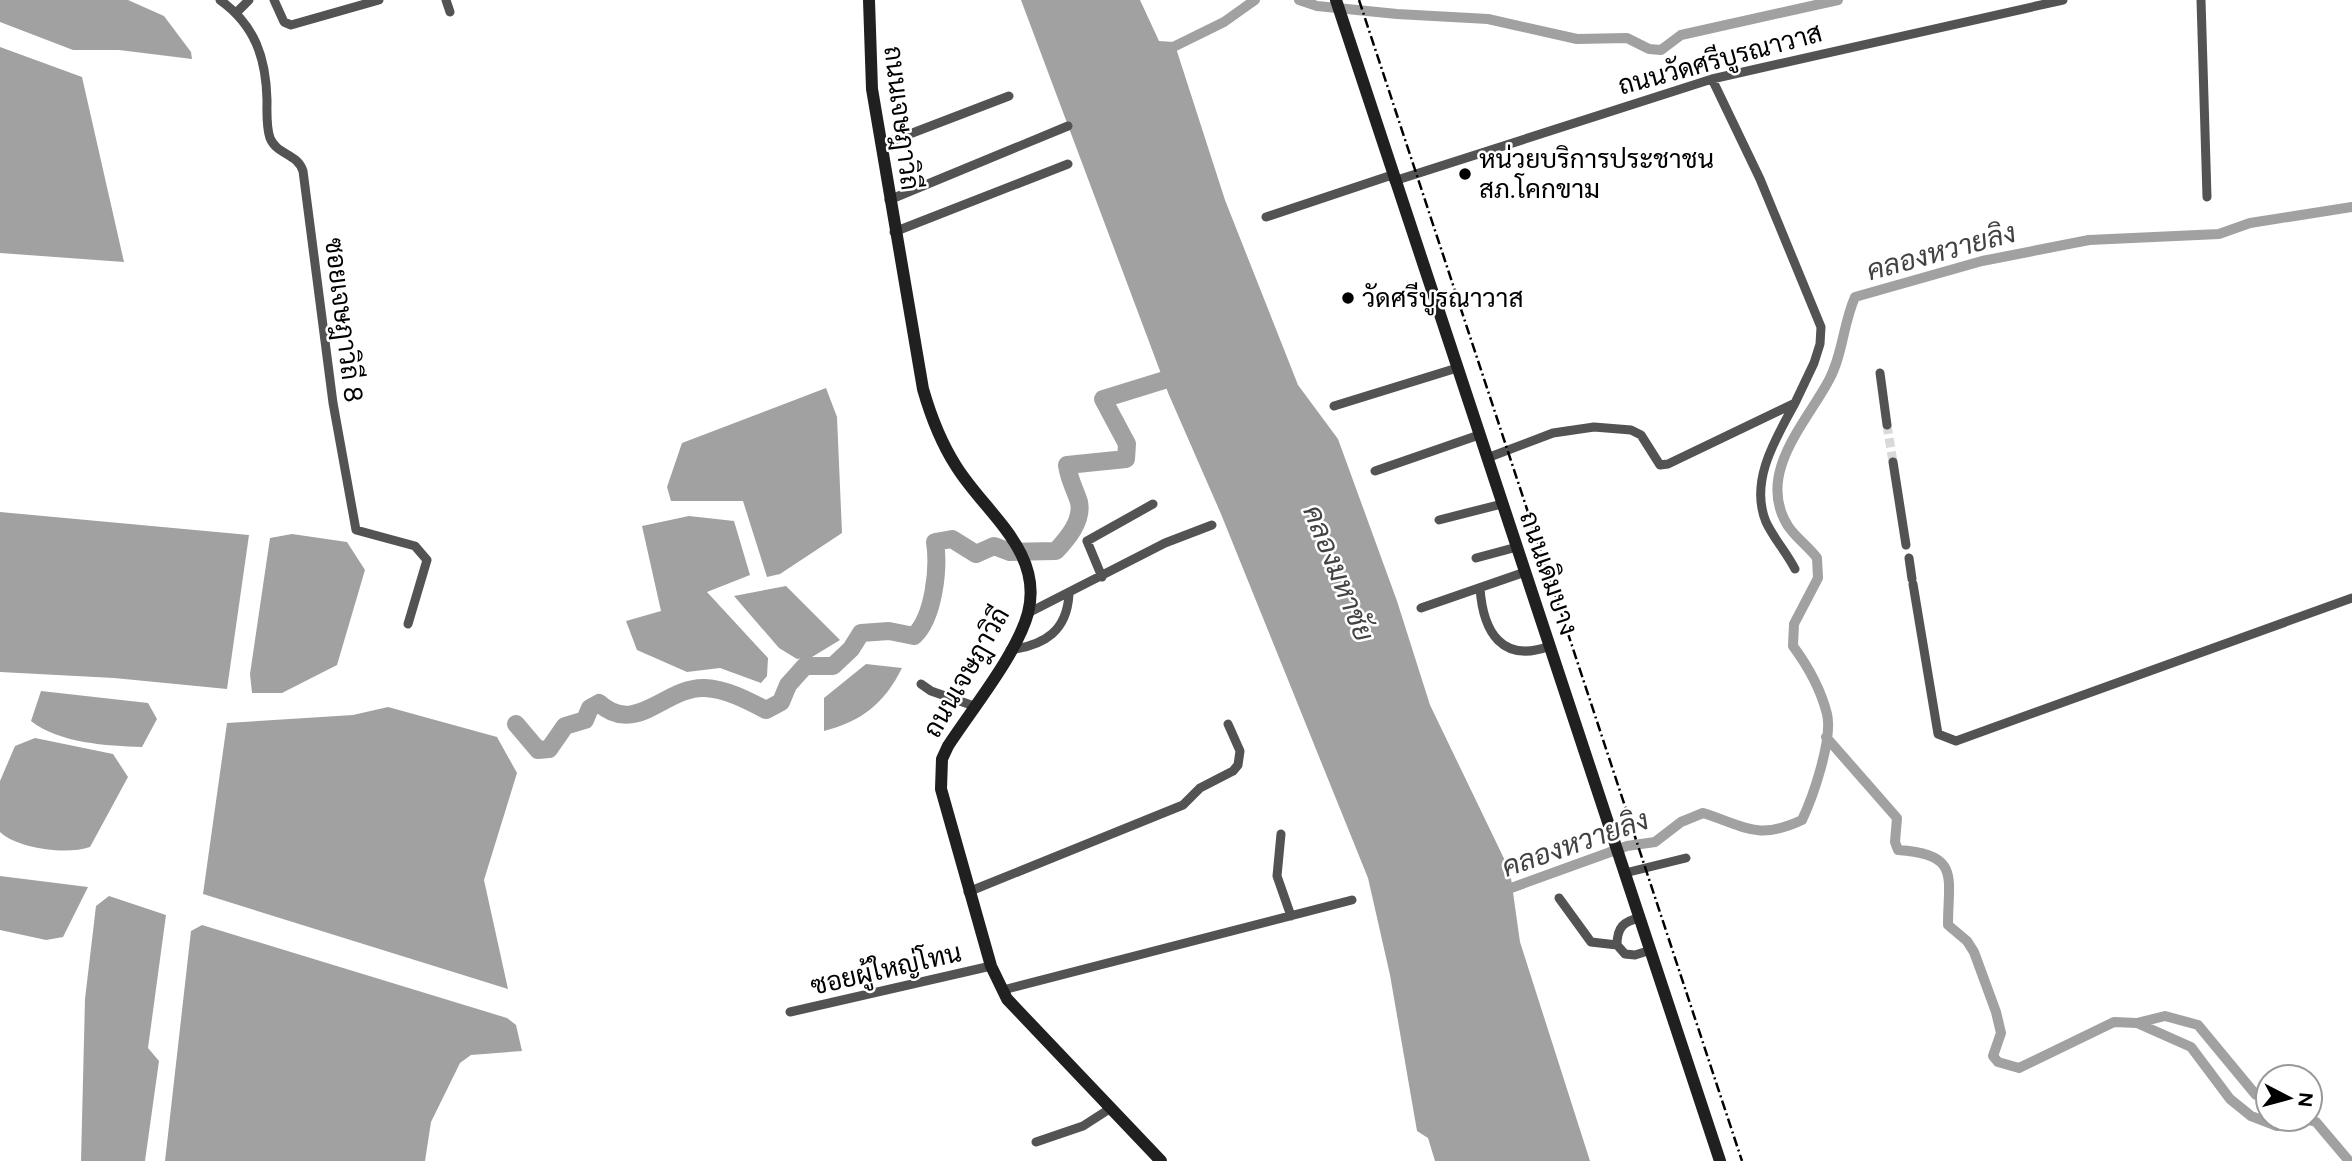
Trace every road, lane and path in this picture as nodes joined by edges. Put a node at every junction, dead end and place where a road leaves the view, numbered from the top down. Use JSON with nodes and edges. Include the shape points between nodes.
{"nodes":[{"id":1,"x":220,"y":0,"type":"edge"},
{"id":2,"x":249,"y":0,"type":"edge"},
{"id":3,"x":274,"y":0,"type":"edge"},
{"id":4,"x":379,"y":0,"type":"edge"},
{"id":5,"x":446,"y":0,"type":"edge"},
{"id":6,"x":869,"y":0,"type":"edge"},
{"id":7,"x":1336,"y":0,"type":"edge"},
{"id":8,"x":2063,"y":0,"type":"edge"},
{"id":9,"x":2201,"y":0,"type":"edge"},
{"id":10,"x":364,"y":2,"type":"edge"},
{"id":11,"x":237,"y":12,"type":"junction"},
{"id":12,"x":450,"y":12,"type":"dead end"},
{"id":13,"x":1712,"y":79,"type":"junction"},
{"id":14,"x":1009,"y":96,"type":"dead end"},
{"id":15,"x":1068,"y":126,"type":"dead end"},
{"id":16,"x":881,"y":145,"type":"junction"},
{"id":17,"x":1068,"y":164,"type":"dead end"},
{"id":18,"x":1393,"y":178,"type":"junction"},
{"id":19,"x":2207,"y":197,"type":"dead end"},
{"id":20,"x":889,"y":200,"type":"junction"},
{"id":21,"x":1266,"y":217,"type":"dead end"},
{"id":22,"x":894,"y":232,"type":"junction"},
{"id":23,"x":1457,"y":368,"type":"junction"},
{"id":24,"x":1880,"y":373,"type":"dead end"},
{"id":25,"x":1795,"y":403,"type":"junction"},
{"id":26,"x":1334,"y":406,"type":"dead end"},
{"id":27,"x":1887,"y":425,"type":"tunnel mouth"},
{"id":28,"x":1479,"y":435,"type":"junction"},
{"id":29,"x":1487,"y":458,"type":"junction"},
{"id":30,"x":1893,"y":462,"type":"tunnel mouth"},
{"id":31,"x":1376,"y":471,"type":"dead end"},
{"id":32,"x":1153,"y":504,"type":"dead end"},
{"id":33,"x":1502,"y":504,"type":"junction"},
{"id":34,"x":1439,"y":520,"type":"dead end"},
{"id":35,"x":1212,"y":525,"type":"dead end"},
{"id":36,"x":1906,"y":545,"type":"dead end"},
{"id":37,"x":1517,"y":547,"type":"junction"},
{"id":38,"x":1476,"y":558,"type":"dead end"},
{"id":39,"x":1909,"y":558,"type":"dead end"},
{"id":40,"x":1795,"y":569,"type":"dead end"},
{"id":41,"x":1525,"y":572,"type":"junction"},
{"id":42,"x":1102,"y":577,"type":"junction"},
{"id":43,"x":1480,"y":588,"type":"junction"},
{"id":44,"x":1069,"y":594,"type":"junction"},
{"id":45,"x":2352,"y":598,"type":"edge"},
{"id":46,"x":1421,"y":608,"type":"dead end"},
{"id":47,"x":1028,"y":613,"type":"junction"},
{"id":48,"x":408,"y":624,"type":"dead end"},
{"id":49,"x":1550,"y":646,"type":"junction"},
{"id":50,"x":1010,"y":650,"type":"junction"},
{"id":51,"x":921,"y":684,"type":"dead end"},
{"id":52,"x":974,"y":706,"type":"junction"},
{"id":53,"x":1228,"y":724,"type":"dead end"},
{"id":54,"x":1281,"y":834,"type":"dead end"},
{"id":55,"x":1686,"y":858,"type":"dead end"},
{"id":56,"x":1625,"y":873,"type":"junction"},
{"id":57,"x":968,"y":892,"type":"junction"},
{"id":58,"x":1559,"y":898,"type":"dead end"},
{"id":59,"x":1352,"y":900,"type":"dead end"},
{"id":60,"x":1291,"y":916,"type":"junction"},
{"id":61,"x":1640,"y":918,"type":"junction"},
{"id":62,"x":1617,"y":945,"type":"junction"},
{"id":63,"x":1651,"y":950,"type":"junction"},
{"id":64,"x":991,"y":966,"type":"junction"},
{"id":65,"x":1003,"y":990,"type":"junction"},
{"id":66,"x":790,"y":1012,"type":"dead end"},
{"id":67,"x":1111,"y":1108,"type":"junction"},
{"id":68,"x":1036,"y":1142,"type":"dead end"},
{"id":69,"x":1161,"y":1161,"type":"edge"},
{"id":70,"x":1720,"y":1161,"type":"edge"}],
"edges":[{"from":1,"to":11,"type":"street","name":"ซอยเจษฎาวิถี 8"},
{"from":2,"to":11,"type":"street"},
{"from":3,"to":10,"type":"street","via":[[284,22],[291,25]]},
{"from":4,"to":10,"type":"street"},
{"from":5,"to":12,"type":"street"},
{"from":6,"to":16,"type":"street","name":"ถนนเจษฎาวิถี","via":[[870,63]]},
{"from":7,"to":18,"type":"street","name":"ถนนเดิมบาง"},
{"from":8,"to":13,"type":"street","name":"ถนนวัดศรีบูรณาวาส"},
{"from":9,"to":19,"type":"street"},
{"from":11,"to":48,"type":"street","name":"ซอยเจษฎาวิถี 8","via":[[259,47],[272,144],[300,162],[303,171],[333,403],[356,530],[415,546],[427,560]]},
{"from":13,"to":18,"type":"street","name":"ถนนวัดศรีบูรณาวาส"},
{"from":13,"to":25,"type":"street","via":[[1760,178],[1821,327],[1814,363]]},
{"from":14,"to":16,"type":"street"},
{"from":15,"to":20,"type":"street"},
{"from":16,"to":20,"type":"street","name":"ถนนเจษฎาวิถี"},
{"from":17,"to":22,"type":"street"},
{"from":18,"to":21,"type":"street","name":"ถนนวัดศรีบูรณาวาส"},
{"from":18,"to":23,"type":"street","name":"ถนนเดิมบาง"},
{"from":20,"to":22,"type":"street","name":"ถนนเจษฎาวิถี"},
{"from":22,"to":47,"type":"street","name":"ถนนเจษฎาวิถี","via":[[933,427],[958,469],[1018,546],[1027,566]]},
{"from":23,"to":26,"type":"street"},
{"from":23,"to":28,"type":"street","name":"ถนนเดิมบาง"},
{"from":24,"to":27,"type":"street"},
{"from":25,"to":29,"type":"street","via":[[1668,464],[1660,465],[1641,435],[1594,427],[1553,433]]},
{"from":25,"to":40,"type":"street","via":[[1762,479],[1766,521]]},
{"from":28,"to":29,"type":"street","name":"ถนนเดิมบาง"},
{"from":28,"to":31,"type":"street"},
{"from":29,"to":33,"type":"street","name":"ถนนเดิมบาง"},
{"from":30,"to":36,"type":"street"},
{"from":32,"to":42,"type":"street","via":[[1087,541]]},
{"from":33,"to":34,"type":"street"},
{"from":33,"to":37,"type":"street","name":"ถนนเดิมบาง"},
{"from":35,"to":42,"type":"street","via":[[1165,543]]},
{"from":37,"to":38,"type":"street"},
{"from":37,"to":41,"type":"street","name":"ถนนเดิมบาง"},
{"from":39,"to":45,"type":"street","via":[[1938,734],[1956,741]]},
{"from":41,"to":43,"type":"street"},
{"from":41,"to":49,"type":"street","name":"ถนนเดิมบาง"},
{"from":42,"to":44,"type":"street"},
{"from":43,"to":46,"type":"street"},
{"from":43,"to":49,"type":"street","via":[[1491,632],[1501,642],[1523,653]]},
{"from":44,"to":47,"type":"street"},
{"from":44,"to":50,"type":"street","via":[[1063,623],[1053,635],[1030,647]]},
{"from":47,"to":50,"type":"street","name":"ถนนเจษฎาวิถี"},
{"from":49,"to":56,"type":"street","name":"ถนนเดิมบาง"},
{"from":50,"to":52,"type":"street","name":"ถนนเจษฎาวิถี"},
{"from":51,"to":52,"type":"street"},
{"from":52,"to":57,"type":"street","name":"ถนนเจษฎาวิถี","via":[[948,746],[941,772],[941,789]]},
{"from":53,"to":57,"type":"street","via":[[1240,751],[1238,765],[1200,788],[1183,805]]},
{"from":54,"to":60,"type":"street","via":[[1277,876]]},
{"from":55,"to":56,"type":"street"},
{"from":56,"to":61,"type":"street","name":"ถนนเดิมบาง"},
{"from":57,"to":64,"type":"street","name":"ถนนเจษฎาวิถี"},
{"from":58,"to":62,"type":"street","via":[[1591,942]]},
{"from":59,"to":60,"type":"street"},
{"from":60,"to":65,"type":"street"},
{"from":61,"to":62,"type":"street","via":[[1620,928]]},
{"from":61,"to":63,"type":"street","name":"ถนนเดิมบาง"},
{"from":62,"to":63,"type":"street","via":[[1625,954]]},
{"from":63,"to":70,"type":"street","name":"ถนนเดิมบาง"},
{"from":64,"to":65,"type":"street","name":"ถนนเจษฎาวิถี"},
{"from":64,"to":66,"type":"street","name":"ซอยผู้ใหญ่โทน"},
{"from":65,"to":67,"type":"street","name":"ถนนเจษฎาวิถี"},
{"from":67,"to":68,"type":"street","via":[[1083,1126]]},
{"from":67,"to":69,"type":"street","name":"ถนนเจษฎาวิถี"}]}
